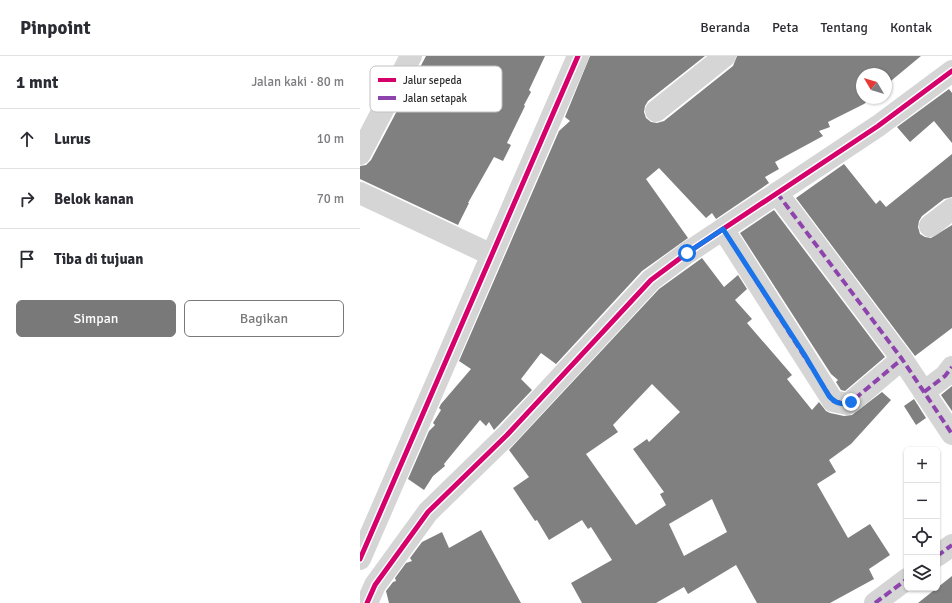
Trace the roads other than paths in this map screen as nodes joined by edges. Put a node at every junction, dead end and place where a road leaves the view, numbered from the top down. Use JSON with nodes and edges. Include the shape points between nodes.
{"nodes":[{"id":1,"x":411,"y":56,"type":"edge"},
{"id":2,"x":578,"y":56,"type":"edge"},
{"id":3,"x":725,"y":56,"type":"edge"},
{"id":4,"x":941,"y":56,"type":"edge"},
{"id":5,"x":952,"y":64,"type":"edge"},
{"id":6,"x":406,"y":66,"type":"edge"},
{"id":7,"x":952,"y":71,"type":"edge"},
{"id":8,"x":656,"y":111,"type":"dead end"},
{"id":9,"x":382,"y":112,"type":"edge"},
{"id":10,"x":360,"y":154,"type":"edge"},
{"id":11,"x":360,"y":193,"type":"edge"},
{"id":12,"x":777,"y":193,"type":"junction"},
{"id":13,"x":952,"y":209,"type":"edge"},
{"id":14,"x":930,"y":226,"type":"dead end"},
{"id":15,"x":723,"y":229,"type":"junction"},
{"id":16,"x":492,"y":255,"type":"junction"},
{"id":17,"x":902,"y":359,"type":"junction"},
{"id":18,"x":952,"y":367,"type":"edge"},
{"id":19,"x":924,"y":392,"type":"junction"},
{"id":20,"x":951,"y":431,"type":"edge"},
{"id":21,"x":952,"y":545,"type":"edge"},
{"id":22,"x":938,"y":555,"type":"edge"},
{"id":23,"x":360,"y":559,"type":"edge"},
{"id":24,"x":904,"y":581,"type":"edge"},
{"id":25,"x":367,"y":603,"type":"edge"},
{"id":26,"x":875,"y":603,"type":"edge"}],
"edges":[{"from":1,"to":6,"type":"street"},
{"from":2,"to":16,"type":"street"},
{"from":3,"to":8,"type":"street"},
{"from":4,"to":5,"type":"street"},
{"from":7,"to":12,"type":"street","via":[[878,126]]},
{"from":9,"to":10,"type":"street"},
{"from":11,"to":16,"type":"street"},
{"from":12,"to":15,"type":"street"},
{"from":12,"to":17,"type":"street"},
{"from":13,"to":14,"type":"street"},
{"from":15,"to":17,"type":"street","via":[[833,401],[846,404],[851,402]]},
{"from":15,"to":25,"type":"street","via":[[665,268],[652,280],[507,435],[428,512],[375,585]]},
{"from":16,"to":23,"type":"street"},
{"from":17,"to":19,"type":"street"},
{"from":18,"to":19,"type":"street","via":[[945,376]]},
{"from":19,"to":20,"type":"street"},
{"from":21,"to":22,"type":"street"},
{"from":24,"to":26,"type":"street"}]}
